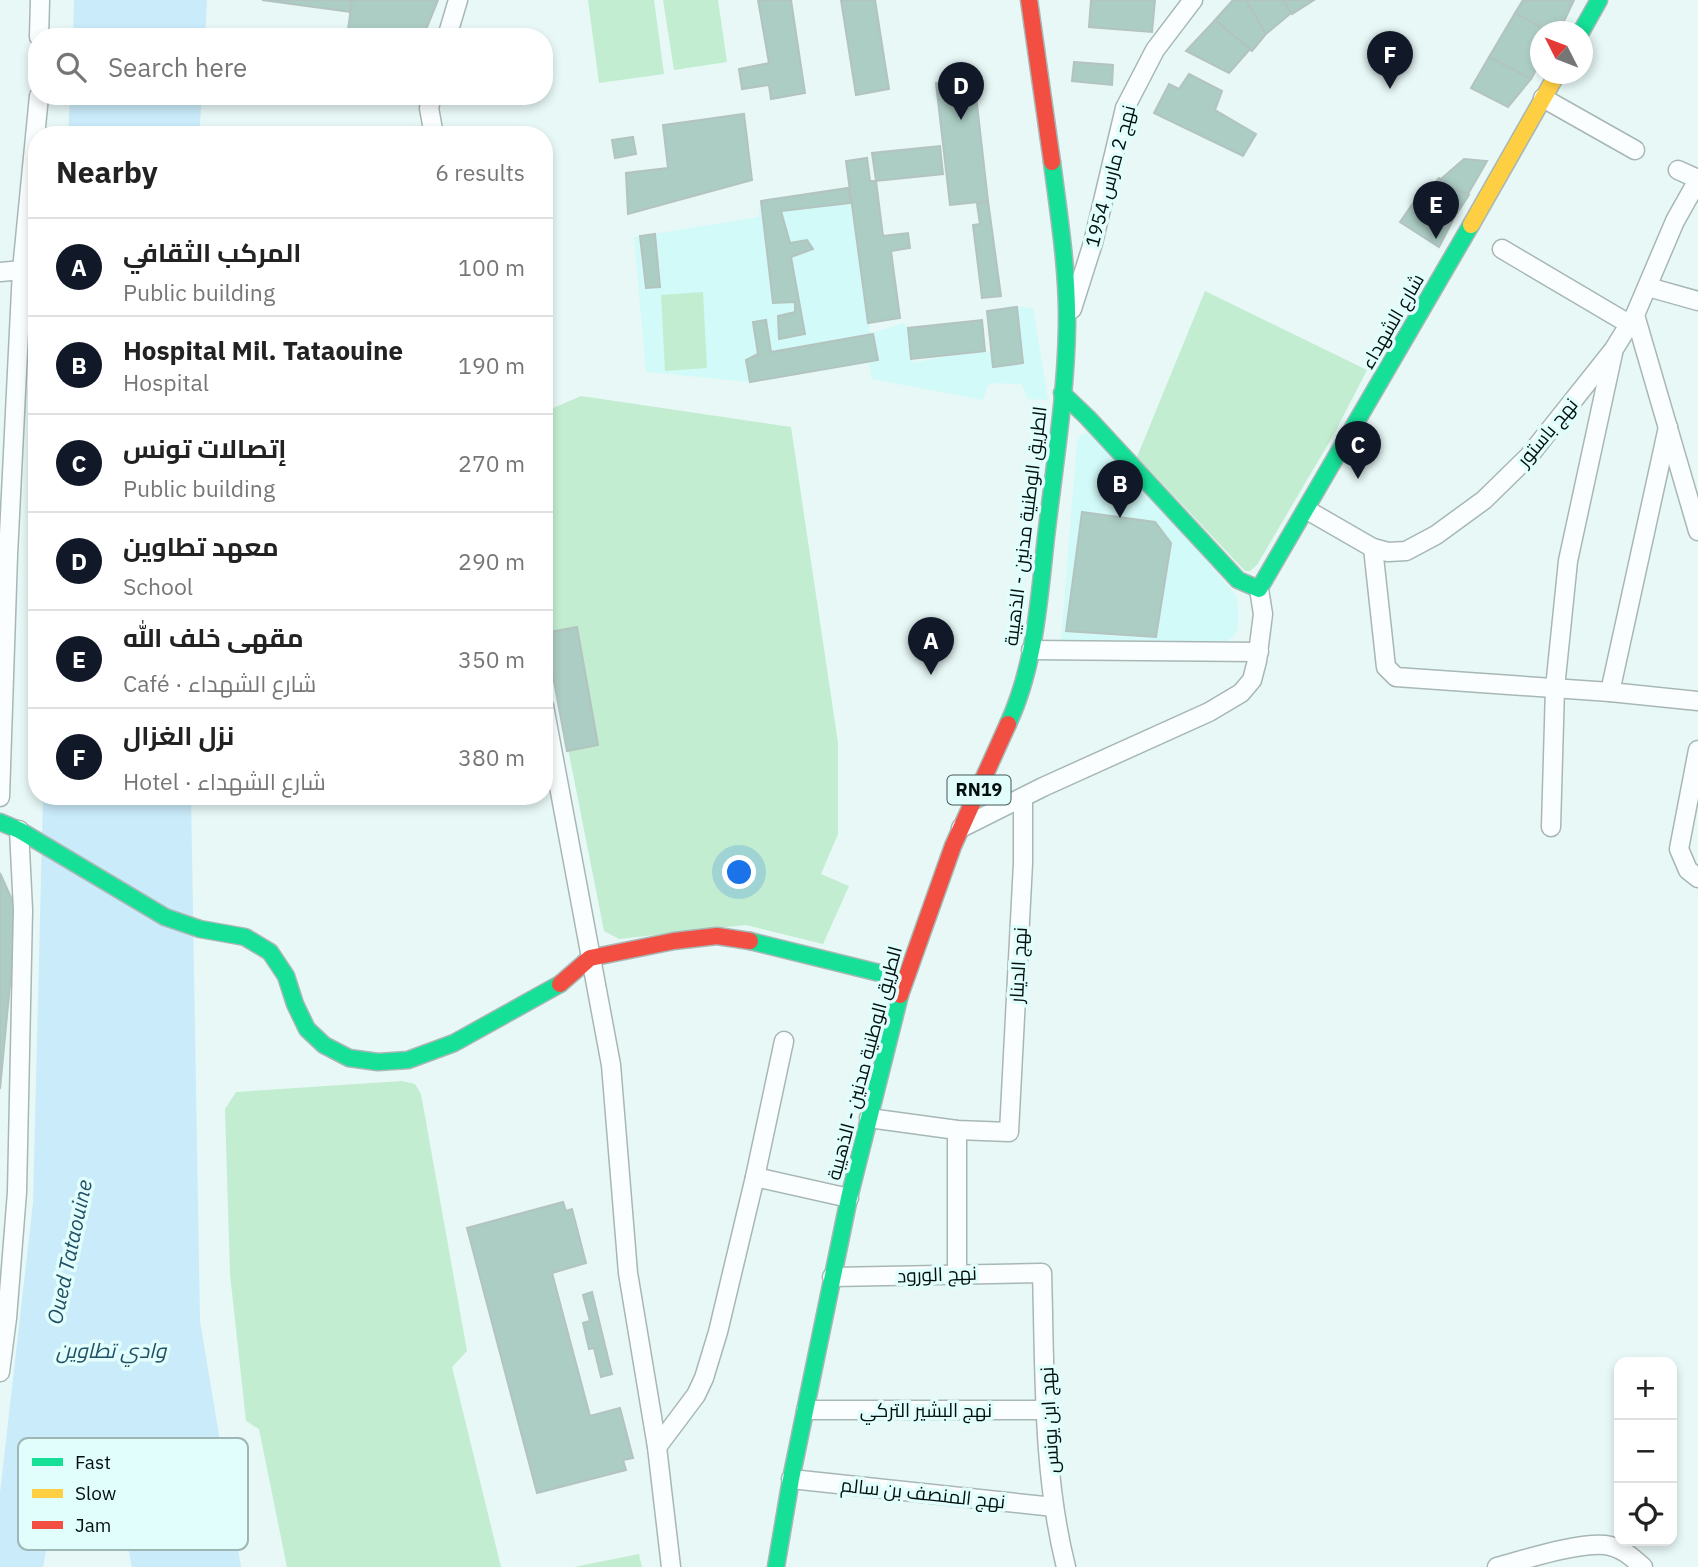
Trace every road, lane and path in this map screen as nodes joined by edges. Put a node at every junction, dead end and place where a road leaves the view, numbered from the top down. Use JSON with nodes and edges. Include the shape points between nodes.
{"nodes":[{"id":1,"x":40,"y":0,"type":"edge"},
{"id":2,"x":458,"y":0,"type":"edge"},
{"id":3,"x":1029,"y":0,"type":"edge"},
{"id":4,"x":1193,"y":0,"type":"edge"},
{"id":5,"x":1599,"y":0,"type":"edge"},
{"id":6,"x":1587,"y":21,"type":"edge"},
{"id":7,"x":39,"y":28,"type":"edge"},
{"id":8,"x":450,"y":28,"type":"edge"},
{"id":9,"x":1552,"y":84,"type":"edge"},
{"id":10,"x":1544,"y":98,"type":"junction"},
{"id":11,"x":38,"y":105,"type":"edge"},
{"id":12,"x":430,"y":105,"type":"edge"},
{"id":13,"x":36,"y":126,"type":"edge"},
{"id":14,"x":432,"y":126,"type":"edge"},
{"id":15,"x":1635,"y":150,"type":"dead end"},
{"id":16,"x":1678,"y":170,"type":"dead end"},
{"id":17,"x":1698,"y":179,"type":"edge"},
{"id":18,"x":28,"y":209,"type":"edge"},
{"id":19,"x":1502,"y":249,"type":"dead end"},
{"id":20,"x":22,"y":270,"type":"junction"},
{"id":21,"x":0,"y":272,"type":"edge"},
{"id":22,"x":1648,"y":287,"type":"junction"},
{"id":23,"x":1698,"y":301,"type":"edge"},
{"id":24,"x":1632,"y":320,"type":"junction"},
{"id":25,"x":1067,"y":326,"type":"junction"},
{"id":26,"x":1614,"y":349,"type":"junction"},
{"id":27,"x":1062,"y":393,"type":"junction"},
{"id":28,"x":1668,"y":427,"type":"junction"},
{"id":29,"x":1307,"y":510,"type":"junction"},
{"id":30,"x":1698,"y":531,"type":"edge"},
{"id":31,"x":1373,"y":548,"type":"junction"},
{"id":32,"x":4,"y":555,"type":"edge"},
{"id":33,"x":1259,"y":589,"type":"junction"},
{"id":34,"x":1031,"y":650,"type":"junction"},
{"id":35,"x":1259,"y":652,"type":"junction"},
{"id":36,"x":1555,"y":688,"type":"junction"},
{"id":37,"x":1610,"y":692,"type":"junction"},
{"id":38,"x":1698,"y":701,"type":"edge"},
{"id":39,"x":1698,"y":750,"type":"edge"},
{"id":40,"x":553,"y":755,"type":"edge"},
{"id":41,"x":0,"y":797,"type":"edge"},
{"id":42,"x":1023,"y":798,"type":"junction"},
{"id":43,"x":0,"y":822,"type":"edge"},
{"id":44,"x":1551,"y":827,"type":"dead end"},
{"id":45,"x":961,"y":828,"type":"junction"},
{"id":46,"x":19,"y":830,"type":"junction"},
{"id":47,"x":1698,"y":878,"type":"edge"},
{"id":48,"x":590,"y":958,"type":"junction"},
{"id":49,"x":904,"y":979,"type":"junction"},
{"id":50,"x":784,"y":1041,"type":"dead end"},
{"id":51,"x":869,"y":1118,"type":"junction"},
{"id":52,"x":957,"y":1130,"type":"junction"},
{"id":53,"x":755,"y":1177,"type":"junction"},
{"id":54,"x":849,"y":1198,"type":"junction"},
{"id":55,"x":957,"y":1273,"type":"junction"},
{"id":56,"x":1042,"y":1273,"type":"joint"},
{"id":57,"x":832,"y":1278,"type":"junction"},
{"id":58,"x":0,"y":1372,"type":"edge"},
{"id":59,"x":806,"y":1410,"type":"junction"},
{"id":60,"x":1046,"y":1410,"type":"junction"},
{"id":61,"x":657,"y":1447,"type":"junction"},
{"id":62,"x":791,"y":1479,"type":"junction"},
{"id":63,"x":1054,"y":1507,"type":"junction"},
{"id":64,"x":671,"y":1567,"type":"edge"},
{"id":65,"x":776,"y":1567,"type":"edge"},
{"id":66,"x":1066,"y":1567,"type":"edge"},
{"id":67,"x":1497,"y":1567,"type":"edge"},
{"id":68,"x":1643,"y":1567,"type":"edge"}],
"edges":[{"from":1,"to":7,"type":"street"},
{"from":2,"to":8,"type":"street"},
{"from":3,"to":25,"type":"main road","name":"الطريق الوطنية مدنين - الذهيبة","number":"RN19","via":[[1063,244]]},
{"from":4,"to":25,"type":"street","name":"نهج 2 مارس 1954","via":[[1155,50],[1125,108],[1093,243]]},
{"from":5,"to":6,"type":"main road"},
{"from":9,"to":10,"type":"main road","name":"شارع الشهداء"},
{"from":10,"to":15,"type":"street"},
{"from":10,"to":29,"type":"main road","name":"شارع الشهداء"},
{"from":11,"to":13,"type":"street"},
{"from":12,"to":14,"type":"street"},
{"from":16,"to":17,"type":"street"},
{"from":17,"to":22,"type":"street","name":"نهج باستور"},
{"from":18,"to":20,"type":"street"},
{"from":19,"to":24,"type":"street"},
{"from":20,"to":21,"type":"street"},
{"from":20,"to":32,"type":"street"},
{"from":22,"to":23,"type":"street"},
{"from":22,"to":24,"type":"street","name":"نهج باستور"},
{"from":24,"to":26,"type":"street","name":"نهج باستور"},
{"from":24,"to":28,"type":"street"},
{"from":25,"to":27,"type":"main road","name":"الطريق الوطنية مدنين - الذهيبة","number":"RN19"},
{"from":26,"to":31,"type":"street","name":"نهج باستور","via":[[1529,456],[1484,500],[1413,548],[1388,552]]},
{"from":26,"to":36,"type":"street","via":[[1569,561]]},
{"from":27,"to":33,"type":"main road","via":[[1238,580]]},
{"from":27,"to":34,"type":"main road","name":"الطريق الوطنية مدنين - الذهيبة","number":"RN19"},
{"from":28,"to":30,"type":"street"},
{"from":28,"to":37,"type":"street"},
{"from":29,"to":31,"type":"street","name":"نهج باستور"},
{"from":29,"to":33,"type":"main road","name":"شارع الشهداء"},
{"from":31,"to":36,"type":"street","via":[[1386,667],[1391,674],[1404,679]]},
{"from":32,"to":41,"type":"street"},
{"from":33,"to":35,"type":"street","via":[[1263,614]]},
{"from":34,"to":35,"type":"street"},
{"from":34,"to":45,"type":"main road","name":"الطريق الوطنية مدنين - الذهيبة","number":"RN19","via":[[1016,707]]},
{"from":35,"to":42,"type":"street","via":[[1252,680],[1241,693]]},
{"from":36,"to":37,"type":"street"},
{"from":36,"to":44,"type":"street"},
{"from":37,"to":38,"type":"street"},
{"from":39,"to":47,"type":"street","via":[[1679,849],[1688,870]]},
{"from":40,"to":48,"type":"street"},
{"from":42,"to":45,"type":"street"},
{"from":42,"to":52,"type":"street","name":"نهج الدينار","via":[[1009,1132]]},
{"from":43,"to":46,"type":"main road"},
{"from":45,"to":49,"type":"main road","name":"الطريق الوطنية مدنين - الذهيبة","number":"RN19"},
{"from":46,"to":48,"type":"main road","via":[[165,917],[246,937],[270,952],[286,976],[307,1029],[324,1045],[349,1058],[408,1060],[454,1043],[561,984]]},
{"from":46,"to":58,"type":"street","via":[[23,910],[17,1192]]},
{"from":48,"to":49,"type":"main road","via":[[717,936]]},
{"from":48,"to":61,"type":"street","via":[[611,1065],[628,1273]]},
{"from":49,"to":51,"type":"main road","name":"الطريق الوطنية مدنين - الذهيبة","number":"RN19"},
{"from":50,"to":53,"type":"street"},
{"from":51,"to":52,"type":"street"},
{"from":51,"to":54,"type":"main road","name":"الطريق الوطنية مدنين - الذهيبة","number":"RN19"},
{"from":52,"to":55,"type":"street"},
{"from":53,"to":54,"type":"street"},
{"from":53,"to":61,"type":"street","via":[[704,1378]]},
{"from":54,"to":57,"type":"main road","name":"الطريق الوطنية مدنين - الذهيبة","number":"RN19"},
{"from":55,"to":56,"type":"street","name":"نهج الورود"},
{"from":55,"to":57,"type":"street","name":"نهج الورود"},
{"from":56,"to":60,"type":"street","name":"نهج ابن يونس"},
{"from":57,"to":59,"type":"main road","name":"الطريق الوطنية مدنين - الذهيبة","number":"RN19"},
{"from":59,"to":60,"type":"street","name":"نهج البشير التركي"},
{"from":59,"to":62,"type":"main road","name":"الطريق الوطنية مدنين - الذهيبة","number":"RN19"},
{"from":60,"to":63,"type":"street","name":"نهج ابن يونس"},
{"from":61,"to":64,"type":"street"},
{"from":62,"to":63,"type":"street","name":"نهج المنصف بن سالم"},
{"from":62,"to":65,"type":"main road","name":"الطريق الوطنية مدنين - الذهيبة","number":"RN19"},
{"from":63,"to":66,"type":"street","name":"نهج ابن يونس"},
{"from":67,"to":68,"type":"street","via":[[1607,1545],[1628,1553]]}]}
